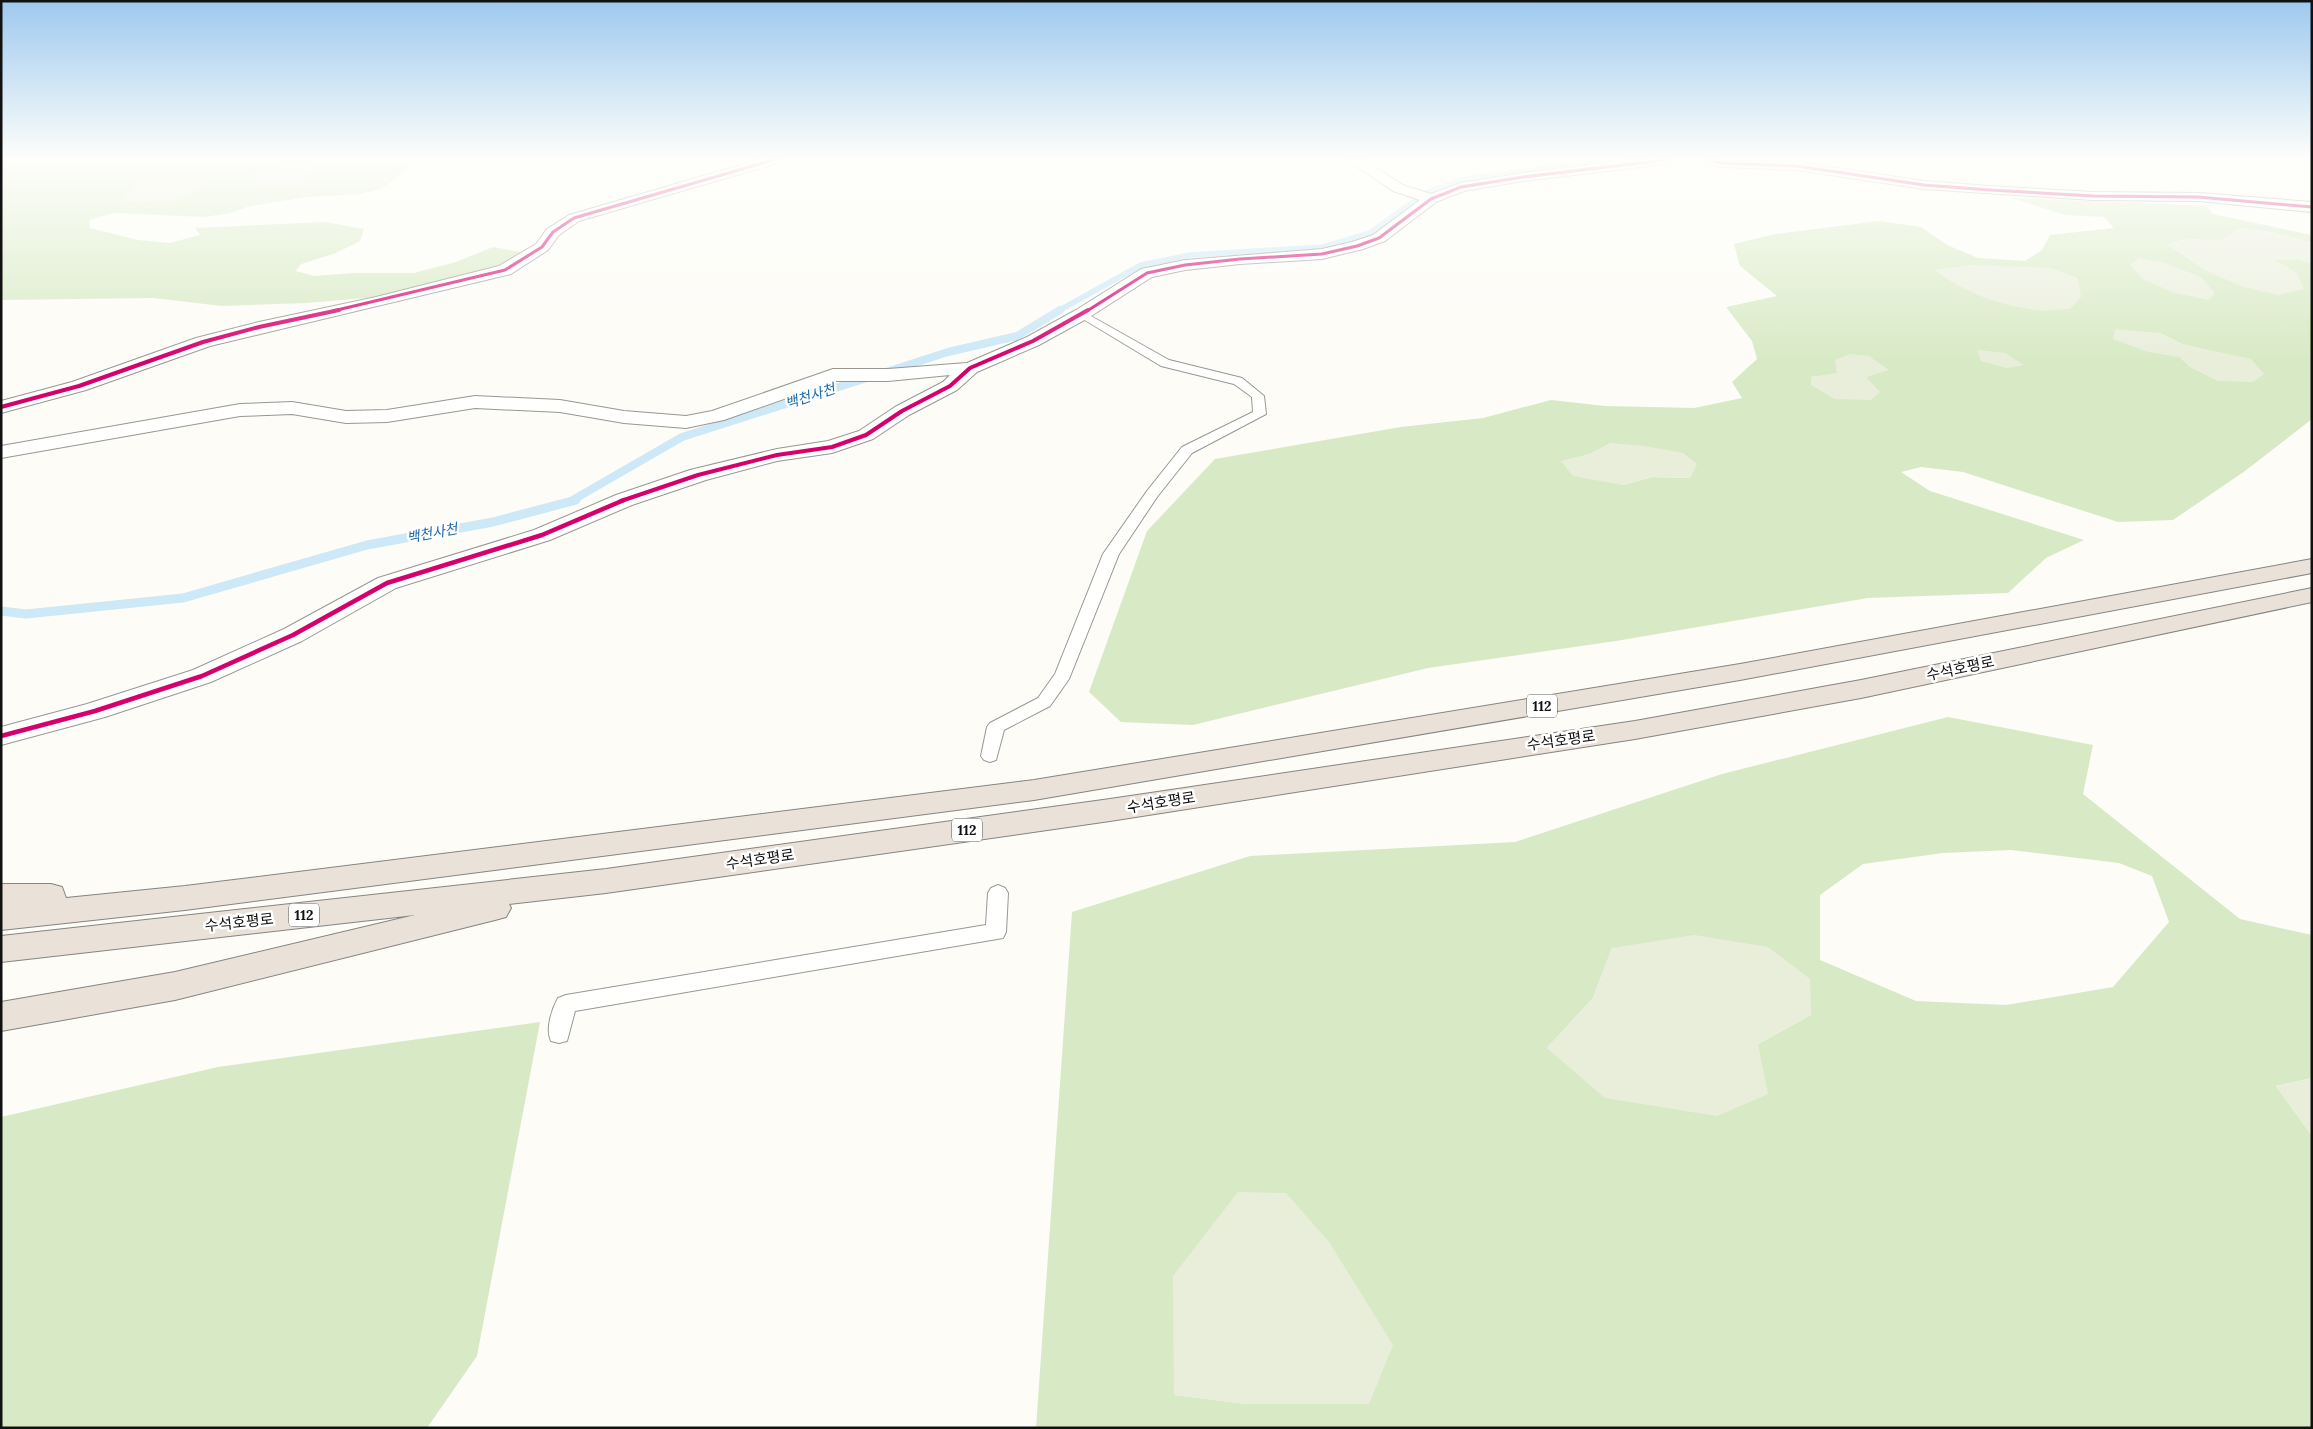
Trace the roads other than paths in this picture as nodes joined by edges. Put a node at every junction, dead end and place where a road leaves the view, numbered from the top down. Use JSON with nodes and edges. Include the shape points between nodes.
{"nodes":[{"id":1,"x":561,"y":227,"type":"edge"},
{"id":2,"x":1391,"y":227,"type":"edge"},
{"id":3,"x":1082,"y":314,"type":"junction"},
{"id":4,"x":970,"y":368,"type":"junction"},
{"id":5,"x":1,"y":407,"type":"edge"},
{"id":6,"x":1,"y":452,"type":"edge"},
{"id":7,"x":2312,"y":566,"type":"edge"},
{"id":8,"x":2312,"y":595,"type":"edge"},
{"id":9,"x":1,"y":736,"type":"edge"},
{"id":10,"x":990,"y":756,"type":"dead end"},
{"id":11,"x":606,"y":880,"type":"junction"},
{"id":12,"x":998,"y":892,"type":"dead end"},
{"id":13,"x":1,"y":896,"type":"edge"},
{"id":14,"x":185,"y":898,"type":"junction"},
{"id":15,"x":1,"y":917,"type":"edge"},
{"id":16,"x":1,"y":949,"type":"edge"},
{"id":17,"x":1,"y":1017,"type":"edge"},
{"id":18,"x":559,"y":1034,"type":"dead end"}],
"edges":[{"from":1,"to":5,"type":"street","via":[[542,247],[505,270],[203,342],[79,386]]},
{"from":2,"to":3,"type":"street","via":[[1379,238],[1322,254],[1240,259],[1147,273]]},
{"from":3,"to":4,"type":"street","via":[[1033,341]]},
{"from":3,"to":10,"type":"lane","via":[[1165,363],[1238,382],[1258,396],[1260,414],[1188,450],[1152,494],[1111,554],[1063,675],[1044,702],[996,727]]},
{"from":4,"to":6,"type":"street","via":[[888,376],[833,375],[717,416],[686,422],[624,417],[560,406],[475,402],[387,416],[346,417],[292,408],[249,410]]},
{"from":4,"to":9,"type":"street","via":[[950,386],[902,411],[866,435],[832,447],[776,455],[624,500],[542,535],[387,583],[293,635],[202,676],[95,712]]},
{"from":7,"to":14,"type":"highway","name":"수석호평로","number":"112","via":[[1740,672],[1044,788]]},
{"from":8,"to":11,"type":"highway","name":"수석호평로","number":"112","via":[[1871,687],[1635,730],[1110,810]]},
{"from":11,"to":16,"type":"highway","name":"수석호평로","number":"112"},
{"from":11,"to":17,"type":"highway","via":[[175,986]]},
{"from":12,"to":18,"type":"lane","via":[[996,932],[566,1004]]},
{"from":13,"to":14,"type":"highway"},
{"from":14,"to":15,"type":"highway","name":"수석호평로","number":"112"}]}
